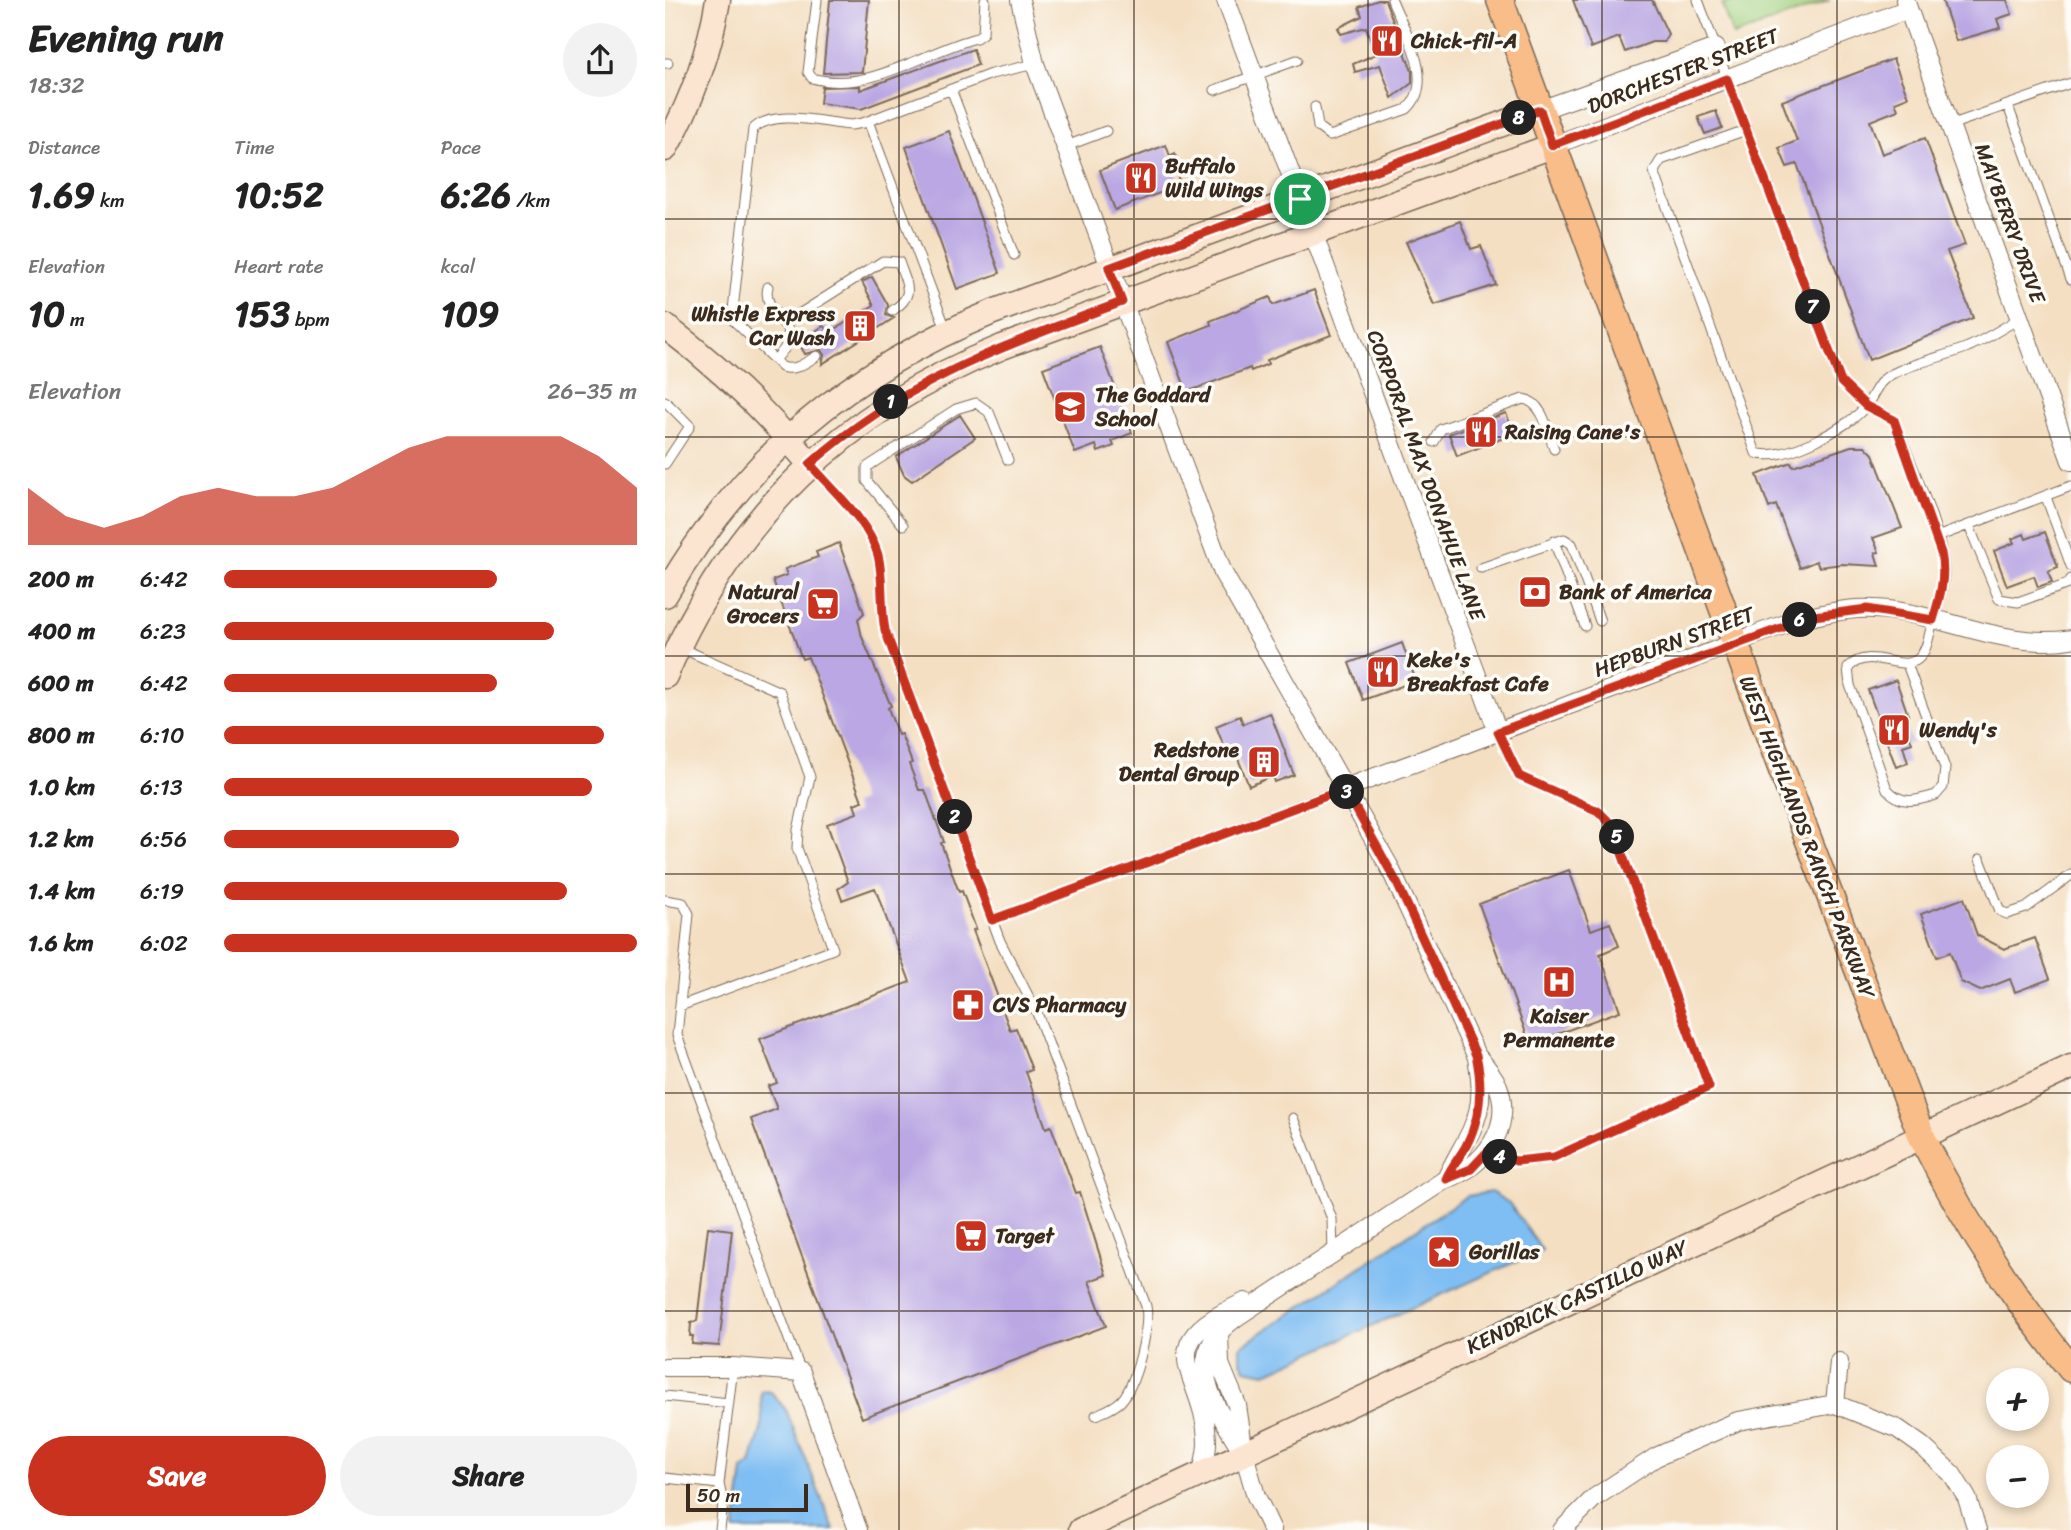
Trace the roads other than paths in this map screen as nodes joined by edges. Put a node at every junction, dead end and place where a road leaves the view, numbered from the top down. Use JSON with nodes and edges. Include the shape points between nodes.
{"nodes":[{"id":1,"x":718,"y":0,"type":"edge"},
{"id":2,"x":817,"y":0,"type":"edge"},
{"id":3,"x":985,"y":0,"type":"edge"},
{"id":4,"x":1020,"y":0,"type":"edge"},
{"id":5,"x":1226,"y":0,"type":"edge"},
{"id":6,"x":1392,"y":0,"type":"edge"},
{"id":7,"x":1500,"y":0,"type":"edge"},
{"id":8,"x":1698,"y":0,"type":"edge"},
{"id":9,"x":1906,"y":4,"type":"edge"},
{"id":10,"x":1716,"y":48,"type":"junction"},
{"id":11,"x":1297,"y":60,"type":"dead end"},
{"id":12,"x":1035,"y":64,"type":"junction"},
{"id":13,"x":1255,"y":75,"type":"junction"},
{"id":14,"x":1727,"y":79,"type":"junction"},
{"id":15,"x":2071,"y":82,"type":"edge"},
{"id":16,"x":951,"y":89,"type":"junction"},
{"id":17,"x":1215,"y":90,"type":"dead end"},
{"id":18,"x":2008,"y":106,"type":"junction"},
{"id":19,"x":1315,"y":107,"type":"dead end"},
{"id":20,"x":1540,"y":110,"type":"junction"},
{"id":21,"x":869,"y":121,"type":"junction"},
{"id":22,"x":1950,"y":125,"type":"junction"},
{"id":23,"x":1746,"y":130,"type":"junction"},
{"id":24,"x":1106,"y":131,"type":"dead end"},
{"id":25,"x":1552,"y":145,"type":"junction"},
{"id":26,"x":1065,"y":147,"type":"junction"},
{"id":27,"x":665,"y":149,"type":"edge"},
{"id":28,"x":1300,"y":199,"type":"junction"},
{"id":29,"x":1313,"y":233,"type":"junction"},
{"id":30,"x":1014,"y":256,"type":"dead end"},
{"id":31,"x":1109,"y":268,"type":"junction"},
{"id":32,"x":2071,"y":279,"type":"edge"},
{"id":33,"x":768,"y":287,"type":"dead end"},
{"id":34,"x":1122,"y":302,"type":"junction"},
{"id":35,"x":892,"y":312,"type":"dead end"},
{"id":36,"x":2020,"y":318,"type":"junction"},
{"id":37,"x":785,"y":323,"type":"junction"},
{"id":38,"x":665,"y":326,"type":"edge"},
{"id":39,"x":947,"y":331,"type":"junction"},
{"id":40,"x":817,"y":356,"type":"dead end"},
{"id":41,"x":775,"y":360,"type":"junction"},
{"id":42,"x":665,"y":401,"type":"edge"},
{"id":43,"x":1866,"y":406,"type":"junction"},
{"id":44,"x":787,"y":438,"type":"junction"},
{"id":45,"x":1434,"y":442,"type":"dead end"},
{"id":46,"x":1554,"y":449,"type":"dead end"},
{"id":47,"x":1008,"y":460,"type":"dead end"},
{"id":48,"x":2071,"y":461,"type":"edge"},
{"id":49,"x":665,"y":464,"type":"edge"},
{"id":50,"x":810,"y":464,"type":"junction"},
{"id":51,"x":2071,"y":486,"type":"edge"},
{"id":52,"x":2046,"y":497,"type":"junction"},
{"id":53,"x":902,"y":525,"type":"dead end"},
{"id":54,"x":1969,"y":526,"type":"junction"},
{"id":55,"x":1937,"y":537,"type":"junction"},
{"id":56,"x":1554,"y":541,"type":"junction"},
{"id":57,"x":2071,"y":566,"type":"edge"},
{"id":58,"x":1481,"y":568,"type":"dead end"},
{"id":59,"x":2071,"y":579,"type":"edge"},
{"id":60,"x":665,"y":595,"type":"edge"},
{"id":61,"x":1933,"y":620,"type":"junction"},
{"id":62,"x":1600,"y":621,"type":"dead end"},
{"id":63,"x":1585,"y":626,"type":"dead end"},
{"id":64,"x":2071,"y":639,"type":"edge"},
{"id":65,"x":1735,"y":643,"type":"junction"},
{"id":66,"x":678,"y":646,"type":"junction"},
{"id":67,"x":1907,"y":664,"type":"junction"},
{"id":68,"x":665,"y":677,"type":"edge"},
{"id":69,"x":1498,"y":732,"type":"junction"},
{"id":70,"x":1345,"y":789,"type":"junction"},
{"id":71,"x":1980,"y":859,"type":"dead end"},
{"id":72,"x":2071,"y":875,"type":"edge"},
{"id":73,"x":665,"y":900,"type":"edge"},
{"id":74,"x":992,"y":920,"type":"junction"},
{"id":75,"x":680,"y":1006,"type":"junction"},
{"id":76,"x":1476,"y":1055,"type":"junction"},
{"id":77,"x":2071,"y":1067,"type":"edge"},
{"id":78,"x":1293,"y":1118,"type":"dead end"},
{"id":79,"x":1922,"y":1138,"type":"junction"},
{"id":80,"x":1487,"y":1152,"type":"junction"},
{"id":81,"x":1446,"y":1179,"type":"junction"},
{"id":82,"x":1333,"y":1254,"type":"junction"},
{"id":83,"x":1293,"y":1280,"type":"junction"},
{"id":84,"x":1839,"y":1362,"type":"dead end"},
{"id":85,"x":665,"y":1367,"type":"edge"},
{"id":86,"x":733,"y":1367,"type":"junction"},
{"id":87,"x":2071,"y":1369,"type":"edge"},
{"id":88,"x":801,"y":1372,"type":"junction"},
{"id":89,"x":665,"y":1396,"type":"edge"},
{"id":90,"x":729,"y":1403,"type":"junction"},
{"id":91,"x":1835,"y":1404,"type":"junction"},
{"id":92,"x":1096,"y":1415,"type":"dead end"},
{"id":93,"x":1244,"y":1454,"type":"junction"},
{"id":94,"x":1201,"y":1475,"type":"junction"},
{"id":95,"x":665,"y":1478,"type":"edge"},
{"id":96,"x":719,"y":1484,"type":"junction"},
{"id":97,"x":720,"y":1530,"type":"edge"},
{"id":98,"x":858,"y":1530,"type":"edge"},
{"id":99,"x":1081,"y":1530,"type":"edge"},
{"id":100,"x":1272,"y":1530,"type":"edge"},
{"id":101,"x":1562,"y":1530,"type":"edge"},
{"id":102,"x":1977,"y":1530,"type":"edge"}],
"edges":[{"from":1,"to":27,"type":"street","via":[[694,92]]},
{"from":2,"to":3,"type":"lane","via":[[808,72],[818,80],[852,82],[976,38],[983,33]]},
{"from":4,"to":12,"type":"street"},
{"from":5,"to":13,"type":"street"},
{"from":6,"to":19,"type":"lane","via":[[1421,78],[1415,101],[1330,136],[1318,127]]},
{"from":7,"to":20,"type":"main road","name":"WEST HIGHLANDS RANCH PARKWAY"},
{"from":8,"to":10,"type":"lane"},
{"from":9,"to":14,"type":"street","name":"DORCHESTER STREET"},
{"from":9,"to":22,"type":"street","name":"MAYBERRY DRIVE"},
{"from":10,"to":14,"type":"lane"},
{"from":10,"to":20,"type":"street","name":"DORCHESTER STREET"},
{"from":11,"to":13,"type":"lane"},
{"from":12,"to":16,"type":"lane"},
{"from":12,"to":26,"type":"street"},
{"from":13,"to":17,"type":"lane"},
{"from":13,"to":28,"type":"street"},
{"from":14,"to":23,"type":"lane"},
{"from":14,"to":25,"type":"street","name":"DORCHESTER STREET"},
{"from":15,"to":18,"type":"lane"},
{"from":16,"to":21,"type":"lane"},
{"from":16,"to":30,"type":"lane"},
{"from":18,"to":22,"type":"lane"},
{"from":18,"to":32,"type":"lane"},
{"from":20,"to":25,"type":"main road","name":"WEST HIGHLANDS RANCH PARKWAY"},
{"from":20,"to":28,"type":"street"},
{"from":21,"to":39,"type":"lane"},
{"from":21,"to":41,"type":"lane","via":[[851,125],[768,119],[753,129],[732,312],[734,323]]},
{"from":22,"to":36,"type":"street","name":"MAYBERRY DRIVE"},
{"from":23,"to":43,"type":"lane","via":[[1841,382]]},
{"from":23,"to":43,"type":"lane","via":[[1661,160],[1654,171],[1752,448],[1769,455],[1821,438],[1846,426]]},
{"from":24,"to":26,"type":"lane"},
{"from":25,"to":29,"type":"street"},
{"from":25,"to":65,"type":"main road","name":"WEST HIGHLANDS RANCH PARKWAY"},
{"from":26,"to":31,"type":"street"},
{"from":28,"to":31,"type":"street"},
{"from":29,"to":34,"type":"street"},
{"from":29,"to":69,"type":"street","name":"CORPORAL MAX DONAHUE LANE"},
{"from":31,"to":34,"type":"street"},
{"from":31,"to":39,"type":"street"},
{"from":33,"to":37,"type":"lane","via":[[769,304]]},
{"from":34,"to":50,"type":"street","via":[[935,377],[871,415]]},
{"from":34,"to":70,"type":"street","via":[[1223,573]]},
{"from":35,"to":37,"type":"lane","via":[[905,303],[908,291],[899,262],[883,261]]},
{"from":36,"to":43,"type":"lane","via":[[1968,347],[1889,375],[1875,387]]},
{"from":36,"to":48,"type":"street","name":"MAYBERRY DRIVE"},
{"from":37,"to":41,"type":"lane","via":[[789,339]]},
{"from":38,"to":44,"type":"street"},
{"from":39,"to":44,"type":"street","via":[[859,381]]},
{"from":40,"to":41,"type":"lane","via":[[789,370]]},
{"from":42,"to":49,"type":"lane","via":[[690,426]]},
{"from":43,"to":55,"type":"lane","via":[[1894,420]]},
{"from":44,"to":50,"type":"street"},
{"from":44,"to":60,"type":"street","via":[[725,505]]},
{"from":45,"to":46,"type":"lane","via":[[1441,429],[1523,399],[1539,410]]},
{"from":47,"to":53,"type":"lane","via":[[987,409],[976,403],[956,409],[867,467],[866,481]]},
{"from":50,"to":66,"type":"street","via":[[740,541]]},
{"from":50,"to":74,"type":"lane","via":[[874,545],[885,630]]},
{"from":51,"to":52,"type":"lane"},
{"from":52,"to":54,"type":"lane"},
{"from":52,"to":57,"type":"lane"},
{"from":54,"to":55,"type":"lane"},
{"from":54,"to":59,"type":"lane","via":[[1999,599],[2018,603],[2069,584]]},
{"from":55,"to":61,"type":"lane","via":[[1944,574]]},
{"from":56,"to":58,"type":"lane"},
{"from":56,"to":62,"type":"lane","via":[[1564,539],[1572,544]]},
{"from":56,"to":63,"type":"lane"},
{"from":61,"to":64,"type":"street","name":"HEPBURN STREET","via":[[2022,641]]},
{"from":61,"to":65,"type":"street","name":"HEPBURN STREET","via":[[1875,609],[1845,610],[1806,618]]},
{"from":61,"to":67,"type":"lane","via":[[1922,654]]},
{"from":65,"to":69,"type":"street","name":"HEPBURN STREET"},
{"from":65,"to":79,"type":"main road","name":"WEST HIGHLANDS RANCH PARKWAY"},
{"from":66,"to":68,"type":"street"},
{"from":66,"to":75,"type":"lane","via":[[780,692],[810,778],[797,848],[833,949]]},
{"from":67,"to":67,"type":"lane","via":[[1866,659],[1854,661],[1848,673],[1887,789],[1905,802],[1936,795],[1945,778]]},
{"from":69,"to":70,"type":"street","name":"HEPBURN STREET"},
{"from":69,"to":80,"type":"lane","via":[[1519,776],[1598,811],[1611,824],[1709,1087],[1554,1157],[1516,1161]]},
{"from":70,"to":74,"type":"lane"},
{"from":70,"to":76,"type":"street","via":[[1397,883]]},
{"from":71,"to":72,"type":"lane","via":[[2000,911],[2007,914],[2026,908]]},
{"from":73,"to":75,"type":"lane","via":[[683,903],[689,914]]},
{"from":74,"to":92,"type":"lane","via":[[1037,1013],[1146,1306],[1146,1329],[1130,1388],[1120,1401]]},
{"from":75,"to":88,"type":"lane","via":[[677,1035]]},
{"from":76,"to":80,"type":"street","via":[[1501,1095],[1499,1128]]},
{"from":76,"to":81,"type":"street","via":[[1480,1082],[1477,1119]]},
{"from":77,"to":79,"type":"street","name":"KENDRICK CASTILLO WAY"},
{"from":78,"to":82,"type":"lane","via":[[1333,1223]]},
{"from":79,"to":87,"type":"main road","name":"WEST HIGHLANDS RANCH PARKWAY","via":[[1985,1251]]},
{"from":79,"to":93,"type":"street","name":"KENDRICK CASTILLO WAY"},
{"from":80,"to":81,"type":"street","via":[[1471,1169]]},
{"from":81,"to":82,"type":"street"},
{"from":82,"to":83,"type":"street"},
{"from":83,"to":93,"type":"street","via":[[1219,1332],[1208,1346],[1205,1374],[1218,1409]]},
{"from":83,"to":94,"type":"street","via":[[1212,1318],[1190,1343],[1188,1373],[1207,1444]]},
{"from":84,"to":91,"type":"street"},
{"from":85,"to":86,"type":"street"},
{"from":86,"to":88,"type":"street"},
{"from":86,"to":90,"type":"lane"},
{"from":88,"to":98,"type":"street"},
{"from":89,"to":90,"type":"lane"},
{"from":90,"to":96,"type":"lane"},
{"from":91,"to":101,"type":"street","via":[[1738,1422],[1656,1457],[1594,1498]]},
{"from":91,"to":102,"type":"street","via":[[1898,1429],[1922,1446],[1952,1474],[1967,1497]]},
{"from":93,"to":94,"type":"street","name":"KENDRICK CASTILLO WAY"},
{"from":93,"to":100,"type":"street"},
{"from":94,"to":99,"type":"street","name":"KENDRICK CASTILLO WAY"},
{"from":95,"to":96,"type":"lane"},
{"from":96,"to":97,"type":"lane","via":[[723,1503]]}]}
